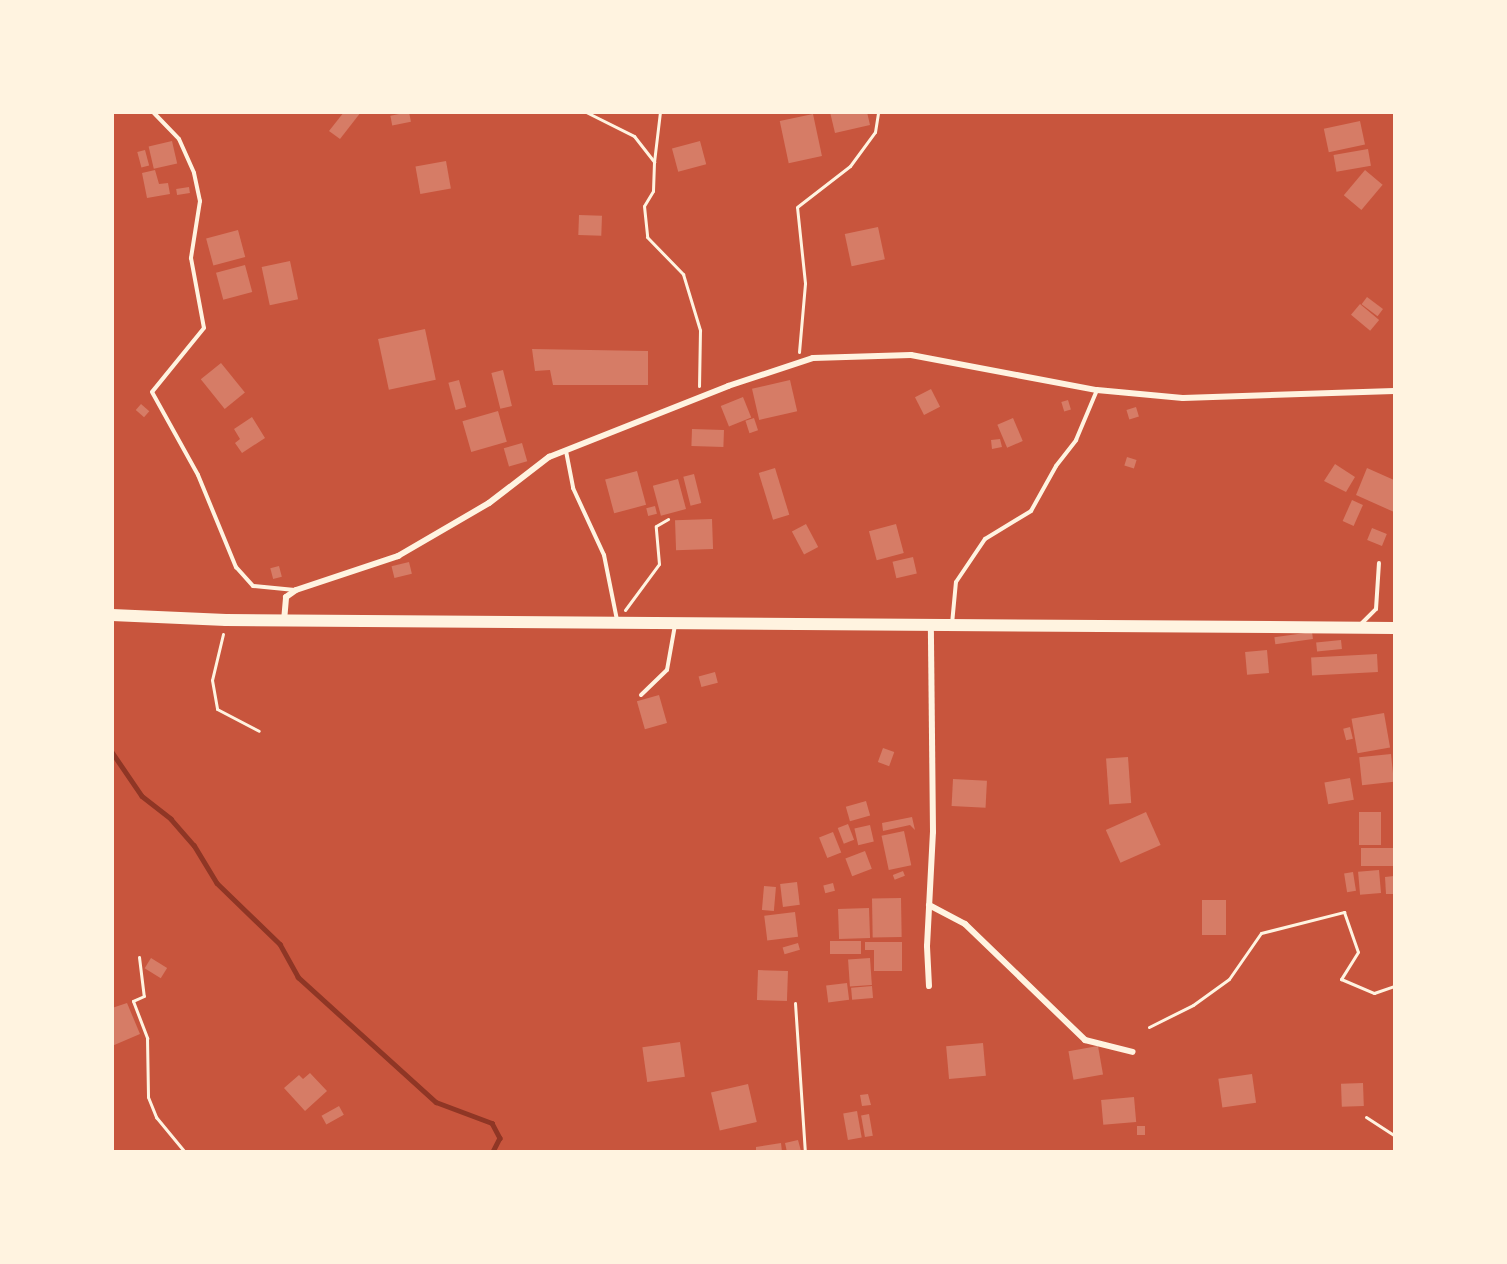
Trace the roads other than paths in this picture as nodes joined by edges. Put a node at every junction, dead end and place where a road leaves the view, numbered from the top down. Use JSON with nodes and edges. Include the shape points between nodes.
{"nodes":[{"id":1,"x":153,"y":112,"type":"edge"},
{"id":2,"x":1097,"y":390,"type":"junction"},
{"id":3,"x":1395,"y":392,"type":"edge"},
{"id":4,"x":566,"y":451,"type":"junction"},
{"id":5,"x":1379,"y":562,"type":"dead end"},
{"id":6,"x":296,"y":590,"type":"junction"},
{"id":7,"x":112,"y":615,"type":"edge"},
{"id":8,"x":284,"y":621,"type":"junction"},
{"id":9,"x":617,"y":621,"type":"junction"},
{"id":10,"x":675,"y":621,"type":"junction"},
{"id":11,"x":931,"y":624,"type":"junction"},
{"id":12,"x":952,"y":625,"type":"junction"},
{"id":13,"x":1356,"y":628,"type":"junction"},
{"id":14,"x":1395,"y":628,"type":"edge"},
{"id":15,"x":641,"y":695,"type":"dead end"},
{"id":16,"x":929,"y":905,"type":"junction"},
{"id":17,"x":929,"y":986,"type":"dead end"},
{"id":18,"x":1132,"y":1052,"type":"dead end"}],
"edges":[{"from":1,"to":6,"type":"lane","via":[[179,139],[194,173],[200,201],[191,258],[204,328],[152,392],[198,475],[236,567],[253,586]]},
{"from":2,"to":3,"type":"street","via":[[1183,398]]},
{"from":2,"to":4,"type":"street","via":[[911,355],[813,358]]},
{"from":2,"to":12,"type":"lane","via":[[1076,440],[1031,511],[986,539],[956,582]]},
{"from":4,"to":6,"type":"street","via":[[549,457],[489,502],[398,556]]},
{"from":4,"to":9,"type":"lane","via":[[573,488],[604,555]]},
{"from":5,"to":13,"type":"lane","via":[[1376,609]]},
{"from":6,"to":8,"type":"street","via":[[286,597]]},
{"from":7,"to":8,"type":"highway"},
{"from":8,"to":9,"type":"highway"},
{"from":9,"to":10,"type":"highway"},
{"from":10,"to":11,"type":"highway"},
{"from":10,"to":15,"type":"lane","via":[[667,670]]},
{"from":11,"to":12,"type":"highway"},
{"from":11,"to":16,"type":"street","via":[[933,832]]},
{"from":12,"to":13,"type":"highway"},
{"from":13,"to":14,"type":"highway"},
{"from":16,"to":17,"type":"street"},
{"from":16,"to":18,"type":"street","via":[[965,924],[1085,1040]]}]}
